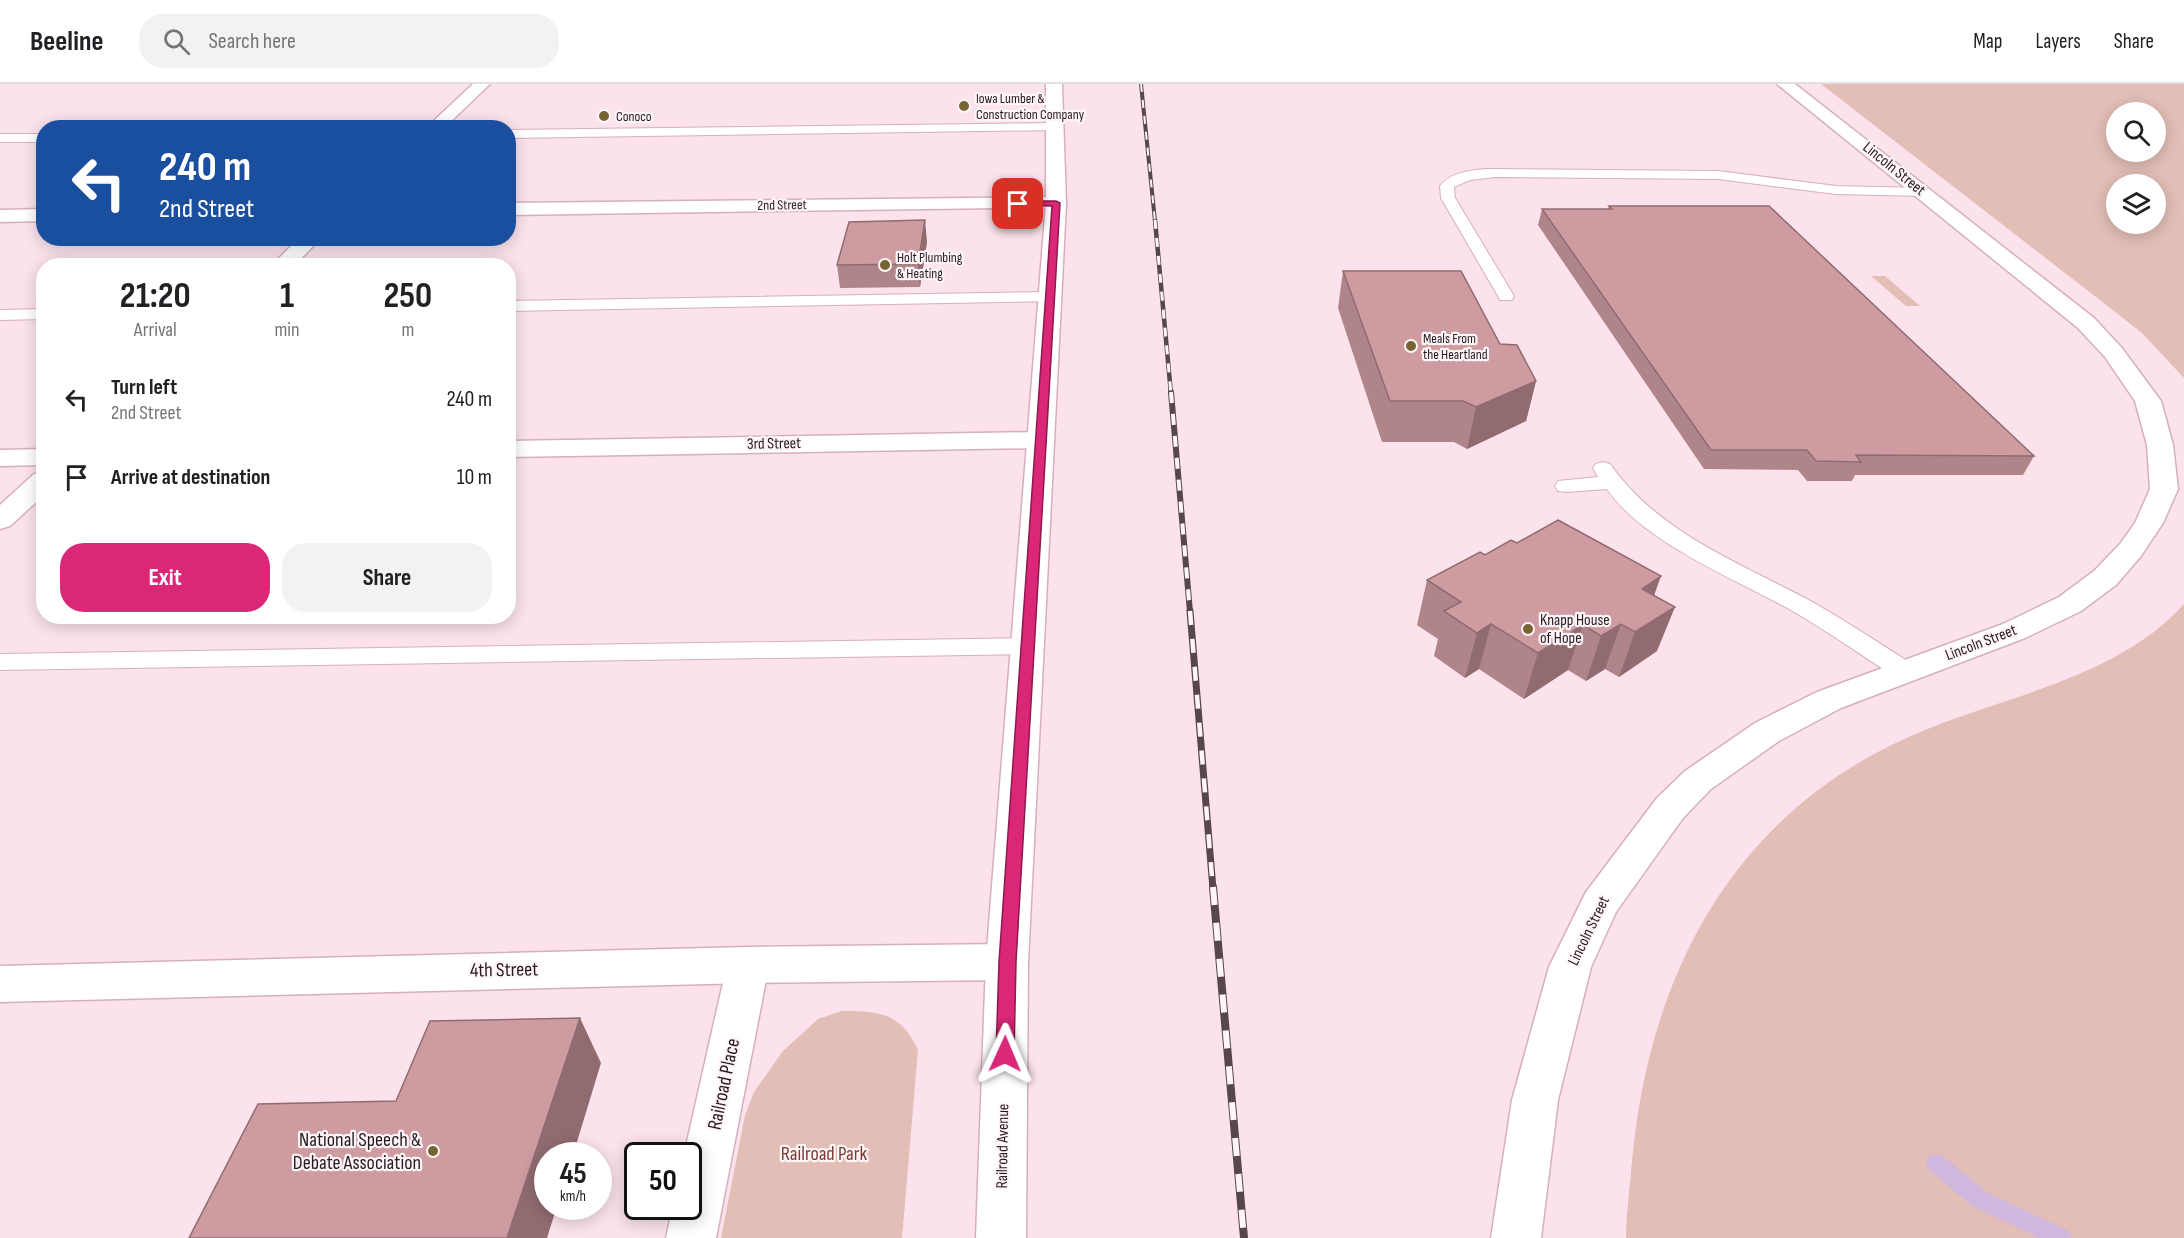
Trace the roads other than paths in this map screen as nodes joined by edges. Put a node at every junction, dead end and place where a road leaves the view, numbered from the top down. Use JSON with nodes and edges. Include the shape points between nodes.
{"nodes":[{"id":1,"x":482,"y":84,"type":"edge"},
{"id":2,"x":1054,"y":84,"type":"edge"},
{"id":3,"x":1785,"y":84,"type":"edge"},
{"id":4,"x":443,"y":120,"type":"edge"},
{"id":5,"x":1055,"y":127,"type":"junction"},
{"id":6,"x":516,"y":134,"type":"edge"},
{"id":7,"x":0,"y":138,"type":"edge"},
{"id":8,"x":36,"y":138,"type":"edge"},
{"id":9,"x":1922,"y":192,"type":"junction"},
{"id":10,"x":1056,"y":203,"type":"junction"},
{"id":11,"x":516,"y":209,"type":"edge"},
{"id":12,"x":36,"y":215,"type":"edge"},
{"id":13,"x":0,"y":216,"type":"edge"},
{"id":14,"x":302,"y":246,"type":"edge"},
{"id":15,"x":290,"y":258,"type":"edge"},
{"id":16,"x":1506,"y":296,"type":"dead end"},
{"id":17,"x":1049,"y":297,"type":"junction"},
{"id":18,"x":516,"y":306,"type":"edge"},
{"id":19,"x":36,"y":314,"type":"edge"},
{"id":20,"x":0,"y":315,"type":"edge"},
{"id":21,"x":1039,"y":440,"type":"junction"},
{"id":22,"x":516,"y":449,"type":"edge"},
{"id":23,"x":36,"y":457,"type":"edge"},
{"id":24,"x":0,"y":458,"type":"edge"},
{"id":25,"x":1566,"y":486,"type":"dead end"},
{"id":26,"x":36,"y":487,"type":"edge"},
{"id":27,"x":0,"y":520,"type":"edge"},
{"id":28,"x":1028,"y":646,"type":"junction"},
{"id":29,"x":0,"y":662,"type":"edge"},
{"id":30,"x":1906,"y":672,"type":"junction"},
{"id":31,"x":1007,"y":962,"type":"junction"},
{"id":32,"x":748,"y":965,"type":"junction"},
{"id":33,"x":0,"y":984,"type":"edge"},
{"id":34,"x":691,"y":1238,"type":"edge"},
{"id":35,"x":1001,"y":1238,"type":"edge"},
{"id":36,"x":1516,"y":1238,"type":"edge"}],
"edges":[{"from":1,"to":4,"type":"street"},
{"from":2,"to":5,"type":"street","name":"Railroad Avenue"},
{"from":3,"to":9,"type":"street","name":"Lincoln Street"},
{"from":5,"to":6,"type":"lane"},
{"from":5,"to":10,"type":"street","name":"Railroad Avenue"},
{"from":7,"to":8,"type":"lane"},
{"from":9,"to":16,"type":"lane","via":[[1836,189],[1718,175],[1495,173],[1456,178],[1447,186],[1448,198]]},
{"from":9,"to":30,"type":"street","name":"Lincoln Street","via":[[2086,323],[2113,351],[2148,401],[2160,444],[2164,489],[2131,550],[2105,578],[2070,604],[2014,631]]},
{"from":10,"to":11,"type":"street","name":"2nd Street"},
{"from":10,"to":17,"type":"street","name":"Railroad Avenue"},
{"from":12,"to":13,"type":"street"},
{"from":14,"to":15,"type":"street"},
{"from":17,"to":18,"type":"lane"},
{"from":17,"to":21,"type":"street","name":"Railroad Avenue"},
{"from":19,"to":20,"type":"lane"},
{"from":21,"to":22,"type":"street","name":"3rd Street"},
{"from":21,"to":28,"type":"street","name":"Railroad Avenue"},
{"from":23,"to":24,"type":"street"},
{"from":25,"to":30,"type":"lane","via":[[1607,475],[1650,520],[1822,617]]},
{"from":26,"to":27,"type":"street"},
{"from":28,"to":29,"type":"lane"},
{"from":28,"to":31,"type":"street","name":"Railroad Avenue"},
{"from":30,"to":36,"type":"street","name":"Lincoln Street","via":[[1829,700],[1767,732],[1698,780],[1670,808],[1600,903],[1570,967],[1535,1100]]},
{"from":31,"to":32,"type":"street","name":"4th Street"},
{"from":31,"to":35,"type":"street","name":"Railroad Avenue"},
{"from":32,"to":33,"type":"street","name":"4th Street"},
{"from":32,"to":34,"type":"street","name":"Railroad Place"}]}
